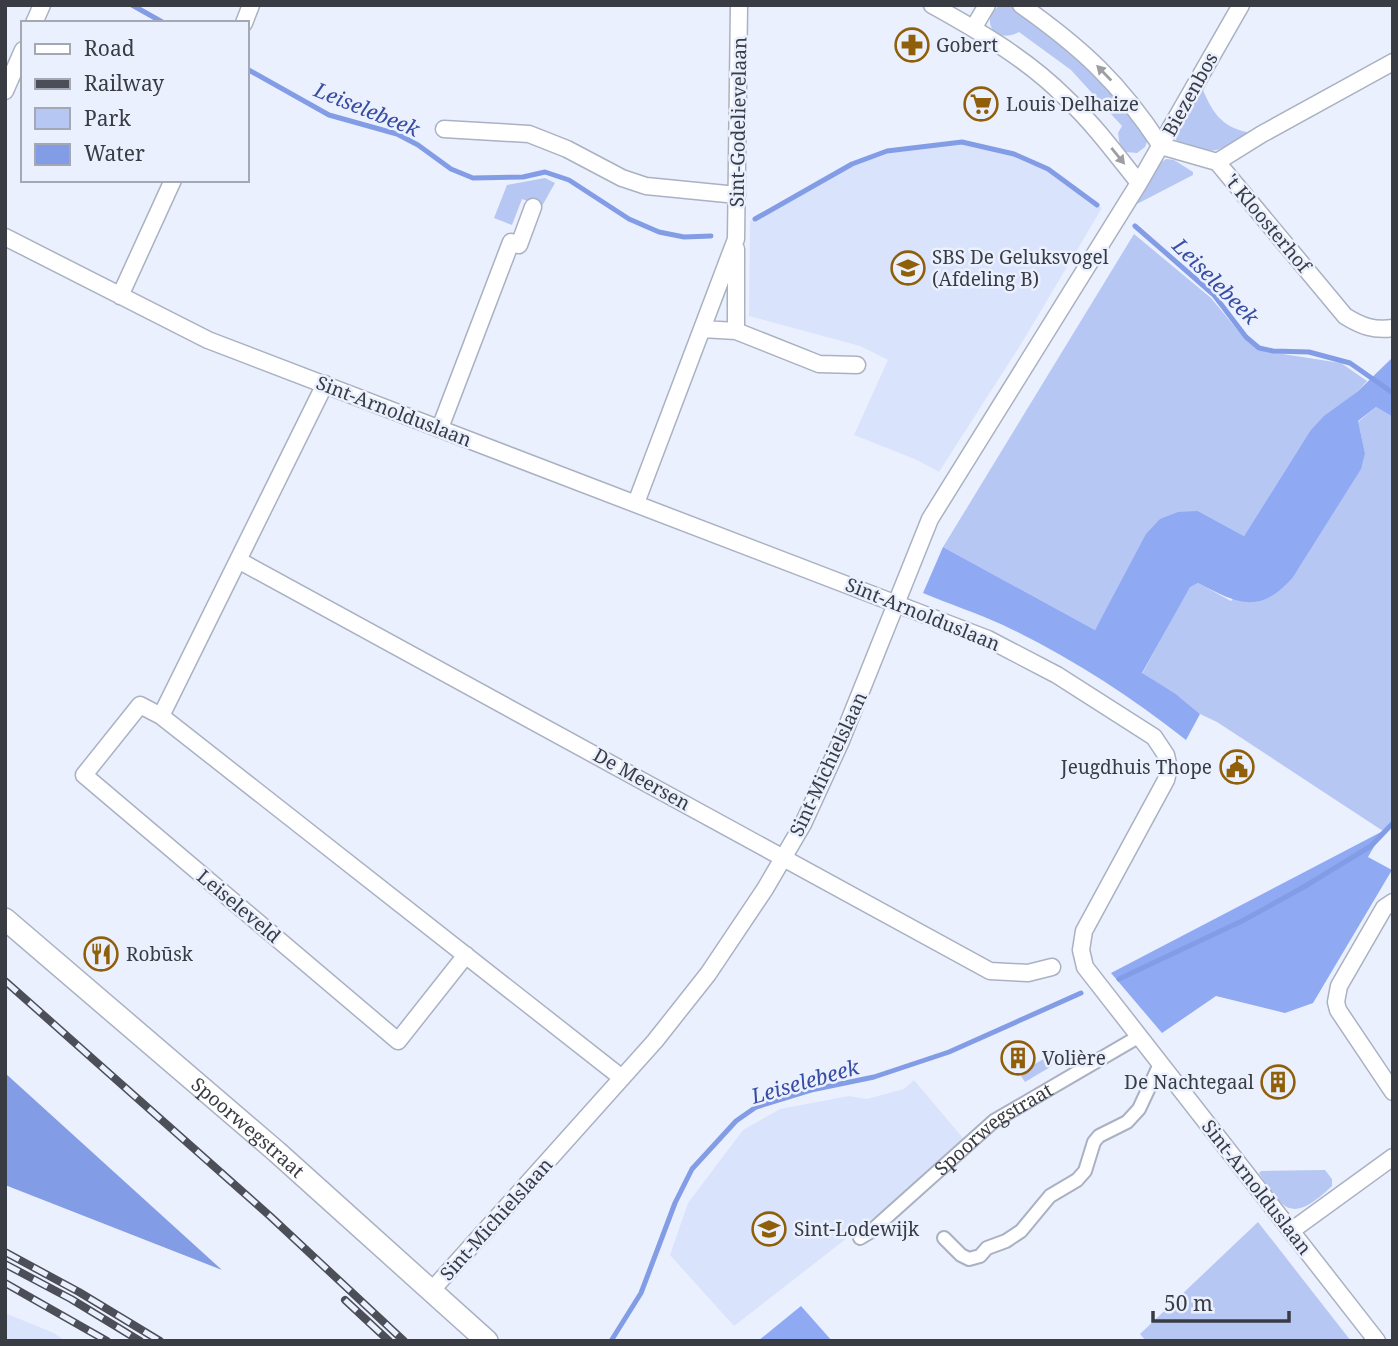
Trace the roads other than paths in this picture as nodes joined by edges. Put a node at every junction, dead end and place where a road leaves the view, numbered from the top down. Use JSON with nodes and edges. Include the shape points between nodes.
{"nodes":[{"id":1,"x":42,"y":5,"type":"edge"},
{"id":2,"x":739,"y":5,"type":"edge"},
{"id":3,"x":932,"y":5,"type":"edge"},
{"id":4,"x":987,"y":5,"type":"edge"},
{"id":5,"x":1021,"y":5,"type":"edge"},
{"id":6,"x":1241,"y":5,"type":"edge"},
{"id":7,"x":35,"y":21,"type":"edge"},
{"id":8,"x":974,"y":27,"type":"junction"},
{"id":9,"x":21,"y":55,"type":"edge"},
{"id":10,"x":1393,"y":62,"type":"edge"},
{"id":11,"x":5,"y":91,"type":"edge"},
{"id":12,"x":444,"y":130,"type":"dead end"},
{"id":13,"x":1161,"y":146,"type":"junction"},
{"id":14,"x":1217,"y":162,"type":"junction"},
{"id":15,"x":172,"y":182,"type":"edge"},
{"id":16,"x":1139,"y":183,"type":"junction"},
{"id":17,"x":737,"y":195,"type":"junction"},
{"id":18,"x":533,"y":207,"type":"dead end"},
{"id":19,"x":5,"y":237,"type":"edge"},
{"id":20,"x":736,"y":239,"type":"junction"},
{"id":21,"x":120,"y":296,"type":"junction"},
{"id":22,"x":1393,"y":328,"type":"edge"},
{"id":23,"x":702,"y":329,"type":"junction"},
{"id":24,"x":736,"y":331,"type":"junction"},
{"id":25,"x":858,"y":365,"type":"dead end"},
{"id":26,"x":324,"y":384,"type":"junction"},
{"id":27,"x":440,"y":428,"type":"junction"},
{"id":28,"x":636,"y":503,"type":"junction"},
{"id":29,"x":238,"y":560,"type":"junction"},
{"id":30,"x":896,"y":603,"type":"junction"},
{"id":31,"x":161,"y":716,"type":"junction"},
{"id":32,"x":784,"y":857,"type":"junction"},
{"id":33,"x":1392,"y":903,"type":"edge"},
{"id":34,"x":5,"y":919,"type":"edge"},
{"id":35,"x":466,"y":955,"type":"junction"},
{"id":36,"x":1052,"y":967,"type":"dead end"},
{"id":37,"x":1138,"y":1037,"type":"junction"},
{"id":38,"x":1160,"y":1064,"type":"junction"},
{"id":39,"x":622,"y":1078,"type":"junction"},
{"id":40,"x":1393,"y":1091,"type":"edge"},
{"id":41,"x":1393,"y":1157,"type":"edge"},
{"id":42,"x":1291,"y":1231,"type":"junction"},
{"id":43,"x":860,"y":1238,"type":"dead end"},
{"id":44,"x":944,"y":1238,"type":"dead end"},
{"id":45,"x":432,"y":1290,"type":"junction"},
{"id":46,"x":487,"y":1341,"type":"edge"},
{"id":47,"x":1377,"y":1341,"type":"edge"}],
"edges":[{"from":1,"to":7,"type":"street"},
{"from":2,"to":17,"type":"street","name":"Sint-Godelievelaan"},
{"from":3,"to":8,"type":"street"},
{"from":4,"to":8,"type":"street"},
{"from":13,"to":5,"type":"street","one_way":true,"via":[[1136,108],[1096,64]]},
{"from":6,"to":13,"type":"street","name":"Biezenbos"},
{"from":8,"to":16,"type":"street","one_way":true,"via":[[1063,94]]},
{"from":9,"to":11,"type":"street"},
{"from":10,"to":14,"type":"street"},
{"from":12,"to":17,"type":"street","via":[[529,134],[646,186]]},
{"from":13,"to":14,"type":"street","name":"'t Kloosterhof"},
{"from":13,"to":16,"type":"street","name":"Biezenbos"},
{"from":14,"to":22,"type":"street","name":"'t Kloosterhof","via":[[1345,316],[1374,329]]},
{"from":15,"to":21,"type":"street"},
{"from":16,"to":30,"type":"street","name":"Sint-Michielslaan","via":[[930,519]]},
{"from":17,"to":20,"type":"street","name":"Sint-Godelievelaan"},
{"from":18,"to":27,"type":"street","via":[[519,245],[511,242]]},
{"from":19,"to":21,"type":"street","name":"Sint-Arnolduslaan"},
{"from":20,"to":23,"type":"street","name":"Sint-Godelievelaan"},
{"from":20,"to":24,"type":"street","name":"Sint-Godelievelaan"},
{"from":21,"to":26,"type":"street","name":"Sint-Arnolduslaan","via":[[208,340]]},
{"from":23,"to":24,"type":"street"},
{"from":23,"to":28,"type":"street","name":"Sint-Godelievelaan"},
{"from":24,"to":25,"type":"street","via":[[819,364]]},
{"from":26,"to":27,"type":"street","name":"Sint-Arnolduslaan"},
{"from":26,"to":29,"type":"street"},
{"from":27,"to":28,"type":"street","name":"Sint-Arnolduslaan"},
{"from":28,"to":30,"type":"street","name":"Sint-Arnolduslaan"},
{"from":29,"to":31,"type":"street"},
{"from":29,"to":32,"type":"street","name":"De Meersen"},
{"from":30,"to":32,"type":"street","name":"Sint-Michielslaan","via":[[841,741]]},
{"from":30,"to":37,"type":"street","name":"Sint-Arnolduslaan","via":[[1021,654],[1141,727],[1161,746],[1169,768],[1166,780],[1084,931],[1081,950],[1085,967]]},
{"from":31,"to":35,"type":"street"},
{"from":31,"to":35,"type":"street","name":"Leiseleveld","via":[[140,705],[84,775],[398,1041]]},
{"from":32,"to":36,"type":"street","name":"De Meersen","via":[[990,971],[1028,973]]},
{"from":32,"to":39,"type":"street","name":"Sint-Michielslaan","via":[[708,974]]},
{"from":33,"to":40,"type":"street","via":[[1384,908],[1339,986],[1336,1002]]},
{"from":34,"to":45,"type":"street","name":"Spoorwegstraat"},
{"from":35,"to":39,"type":"street"},
{"from":37,"to":38,"type":"street","name":"Sint-Arnolduslaan"},
{"from":37,"to":43,"type":"street","name":"Spoorwegstraat","via":[[994,1121]]},
{"from":38,"to":42,"type":"street","name":"Sint-Arnolduslaan"},
{"from":38,"to":44,"type":"street","via":[[1139,1109],[1127,1122],[1099,1136],[1085,1171],[1050,1196],[1021,1231],[969,1259]]},
{"from":39,"to":45,"type":"street","name":"Sint-Michielslaan"},
{"from":41,"to":42,"type":"street"},
{"from":42,"to":47,"type":"street","name":"Sint-Arnolduslaan"},
{"from":45,"to":46,"type":"street","name":"Spoorwegstraat"}]}
